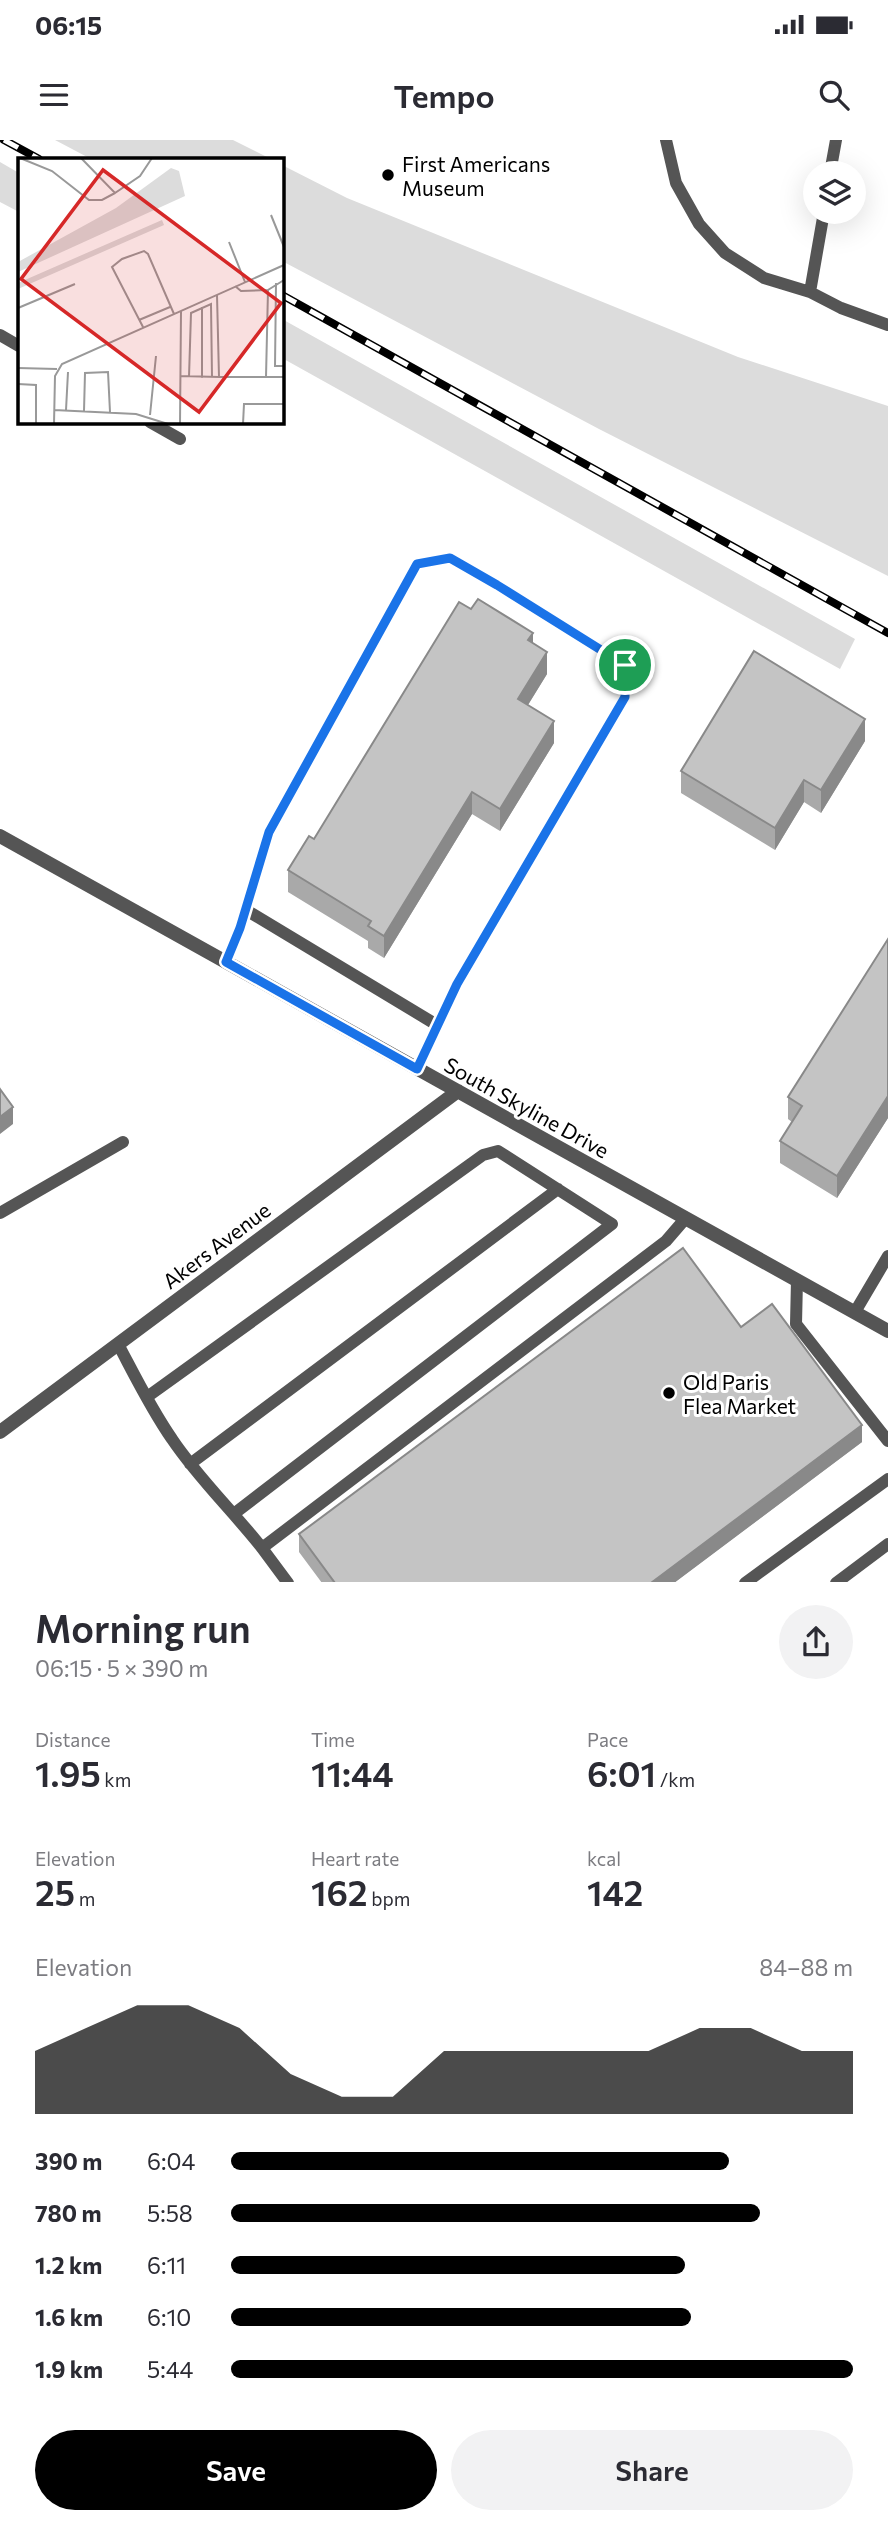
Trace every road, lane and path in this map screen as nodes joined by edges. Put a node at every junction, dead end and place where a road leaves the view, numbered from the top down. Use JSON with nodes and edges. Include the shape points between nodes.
{"nodes":[{"id":1,"x":666,"y":140,"type":"edge"},
{"id":2,"x":836,"y":140,"type":"edge"},
{"id":3,"x":832,"y":161,"type":"edge"},
{"id":4,"x":822,"y":224,"type":"edge"},
{"id":5,"x":810,"y":292,"type":"junction"},
{"id":6,"x":888,"y":325,"type":"edge"},
{"id":7,"x":0,"y":335,"type":"edge"},
{"id":8,"x":18,"y":345,"type":"edge"},
{"id":9,"x":154,"y":424,"type":"edge"},
{"id":10,"x":180,"y":439,"type":"dead end"},
{"id":11,"x":0,"y":836,"type":"edge"},
{"id":12,"x":246,"y":910,"type":"junction"},
{"id":13,"x":226,"y":962,"type":"junction"},
{"id":14,"x":437,"y":1025,"type":"junction"},
{"id":15,"x":417,"y":1069,"type":"junction"},
{"id":16,"x":458,"y":1091,"type":"junction"},
{"id":17,"x":123,"y":1142,"type":"dead end"},
{"id":18,"x":558,"y":1189,"type":"junction"},
{"id":19,"x":0,"y":1213,"type":"edge"},
{"id":20,"x":685,"y":1219,"type":"junction"},
{"id":21,"x":888,"y":1256,"type":"edge"},
{"id":22,"x":797,"y":1280,"type":"junction"},
{"id":23,"x":855,"y":1312,"type":"junction"},
{"id":24,"x":888,"y":1331,"type":"edge"},
{"id":25,"x":118,"y":1344,"type":"junction"},
{"id":26,"x":147,"y":1397,"type":"junction"},
{"id":27,"x":0,"y":1432,"type":"edge"},
{"id":28,"x":888,"y":1441,"type":"edge"},
{"id":29,"x":190,"y":1464,"type":"junction"},
{"id":30,"x":888,"y":1479,"type":"edge"},
{"id":31,"x":235,"y":1513,"type":"junction"},
{"id":32,"x":887,"y":1547,"type":"edge"},
{"id":33,"x":262,"y":1548,"type":"junction"},
{"id":34,"x":287,"y":1582,"type":"edge"},
{"id":35,"x":746,"y":1582,"type":"edge"},
{"id":36,"x":837,"y":1582,"type":"edge"}],
"edges":[{"from":1,"to":5,"type":"lane","via":[[676,183],[699,224],[725,253],[764,278]]},
{"from":2,"to":3,"type":"lane"},
{"from":4,"to":5,"type":"lane"},
{"from":5,"to":6,"type":"lane"},
{"from":7,"to":8,"type":"lane"},
{"from":9,"to":10,"type":"lane"},
{"from":11,"to":13,"type":"street","name":"South Skyline Drive"},
{"from":12,"to":13,"type":"lane"},
{"from":12,"to":14,"type":"lane"},
{"from":12,"to":14,"type":"lane","via":[[269,832],[417,564],[450,558],[497,585],[625,665],[625,697]]},
{"from":13,"to":15,"type":"street","name":"South Skyline Drive"},
{"from":14,"to":15,"type":"lane"},
{"from":15,"to":16,"type":"street","name":"South Skyline Drive"},
{"from":16,"to":20,"type":"street","name":"South Skyline Drive"},
{"from":16,"to":25,"type":"street","name":"Akers Avenue"},
{"from":17,"to":19,"type":"lane"},
{"from":18,"to":26,"type":"lane","via":[[498,1151],[483,1155]]},
{"from":18,"to":29,"type":"lane"},
{"from":18,"to":31,"type":"lane","via":[[612,1224]]},
{"from":20,"to":22,"type":"street","name":"South Skyline Drive"},
{"from":20,"to":33,"type":"lane","via":[[666,1241]]},
{"from":21,"to":23,"type":"lane"},
{"from":22,"to":23,"type":"street","name":"South Skyline Drive"},
{"from":22,"to":28,"type":"lane","via":[[796,1324]]},
{"from":23,"to":24,"type":"street","name":"South Skyline Drive"},
{"from":25,"to":26,"type":"lane"},
{"from":25,"to":27,"type":"street","name":"Akers Avenue"},
{"from":26,"to":29,"type":"lane"},
{"from":29,"to":31,"type":"lane"},
{"from":30,"to":35,"type":"lane"},
{"from":31,"to":33,"type":"lane"},
{"from":32,"to":36,"type":"lane"},
{"from":33,"to":34,"type":"lane"}]}
